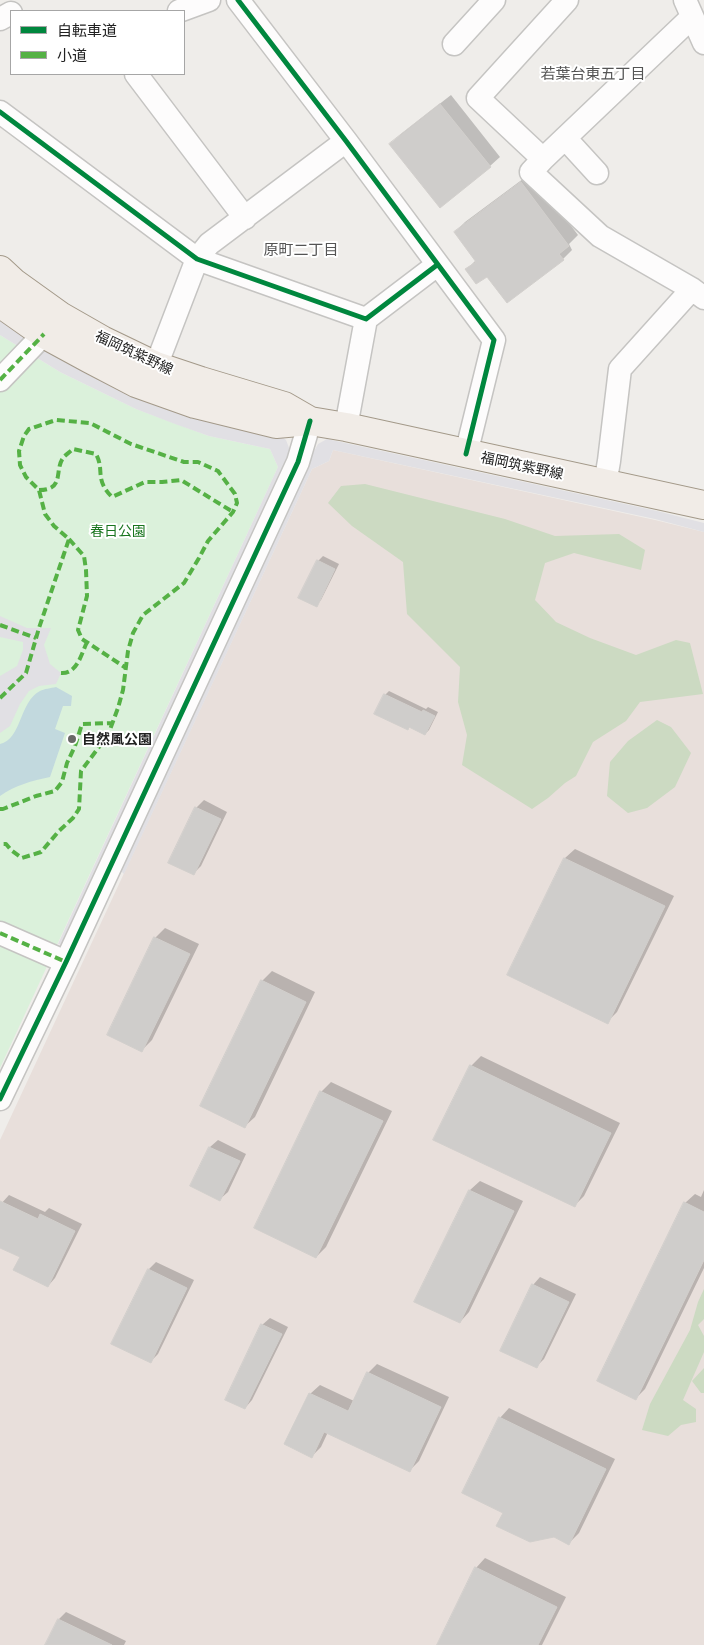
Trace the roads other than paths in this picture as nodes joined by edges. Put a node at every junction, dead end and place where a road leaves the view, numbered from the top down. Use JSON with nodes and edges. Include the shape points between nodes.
{"nodes":[{"id":1,"x":209,"y":0,"type":"edge"},
{"id":2,"x":238,"y":0,"type":"edge"},
{"id":3,"x":494,"y":0,"type":"edge"},
{"id":4,"x":562,"y":1,"type":"edge"},
{"id":5,"x":688,"y":5,"type":"edge"},
{"id":6,"x":182,"y":10,"type":"edge"},
{"id":7,"x":704,"y":42,"type":"edge"},
{"id":8,"x":454,"y":44,"type":"dead end"},
{"id":9,"x":137,"y":75,"type":"edge"},
{"id":10,"x":0,"y":112,"type":"edge"},
{"id":11,"x":565,"y":138,"type":"junction"},
{"id":12,"x":346,"y":141,"type":"junction"},
{"id":13,"x":543,"y":159,"type":"junction"},
{"id":14,"x":597,"y":173,"type":"dead end"},
{"id":15,"x":244,"y":218,"type":"junction"},
{"id":16,"x":197,"y":259,"type":"junction"},
{"id":17,"x":437,"y":265,"type":"junction"},
{"id":18,"x":0,"y":270,"type":"edge"},
{"id":19,"x":698,"y":294,"type":"edge"},
{"id":20,"x":0,"y":304,"type":"edge"},
{"id":21,"x":366,"y":319,"type":"junction"},
{"id":22,"x":44,"y":334,"type":"junction"},
{"id":23,"x":156,"y":366,"type":"junction"},
{"id":24,"x":0,"y":380,"type":"edge"},
{"id":25,"x":310,"y":421,"type":"junction"},
{"id":26,"x":346,"y":427,"type":"junction"},
{"id":27,"x":466,"y":454,"type":"junction"},
{"id":28,"x":605,"y":484,"type":"junction"},
{"id":29,"x":704,"y":505,"type":"edge"},
{"id":30,"x":0,"y":933,"type":"edge"},
{"id":31,"x":66,"y":962,"type":"junction"},
{"id":32,"x":0,"y":1099,"type":"edge"}],
"edges":[{"from":1,"to":6,"type":"street"},
{"from":2,"to":12,"type":"street"},
{"from":3,"to":8,"type":"street"},
{"from":4,"to":13,"type":"street","via":[[478,98]]},
{"from":5,"to":7,"type":"street"},
{"from":5,"to":11,"type":"street"},
{"from":9,"to":15,"type":"street"},
{"from":10,"to":16,"type":"street"},
{"from":11,"to":13,"type":"street"},
{"from":11,"to":14,"type":"street"},
{"from":12,"to":15,"type":"street"},
{"from":12,"to":17,"type":"street"},
{"from":13,"to":19,"type":"street","via":[[531,172],[600,236]]},
{"from":15,"to":16,"type":"street","via":[[210,244]]},
{"from":16,"to":21,"type":"street"},
{"from":16,"to":23,"type":"street"},
{"from":17,"to":21,"type":"street"},
{"from":17,"to":27,"type":"street","via":[[494,340]]},
{"from":18,"to":23,"type":"main road","name":"福岡筑紫野線","via":[[60,316]]},
{"from":19,"to":28,"type":"street","via":[[620,369]]},
{"from":20,"to":22,"type":"main road","name":"福岡筑紫野線"},
{"from":21,"to":26,"type":"street"},
{"from":22,"to":24,"type":"street"},
{"from":22,"to":25,"type":"main road","name":"福岡筑紫野線","via":[[136,382],[195,404],[276,424]]},
{"from":23,"to":25,"type":"main road","name":"福岡筑紫野線","via":[[284,406]]},
{"from":25,"to":26,"type":"main road","name":"福岡筑紫野線"},
{"from":25,"to":31,"type":"street","via":[[298,462]]},
{"from":26,"to":27,"type":"main road","name":"福岡筑紫野線"},
{"from":27,"to":28,"type":"main road","name":"福岡筑紫野線"},
{"from":28,"to":29,"type":"main road","name":"福岡筑紫野線"},
{"from":30,"to":31,"type":"street"},
{"from":31,"to":32,"type":"street"}]}
